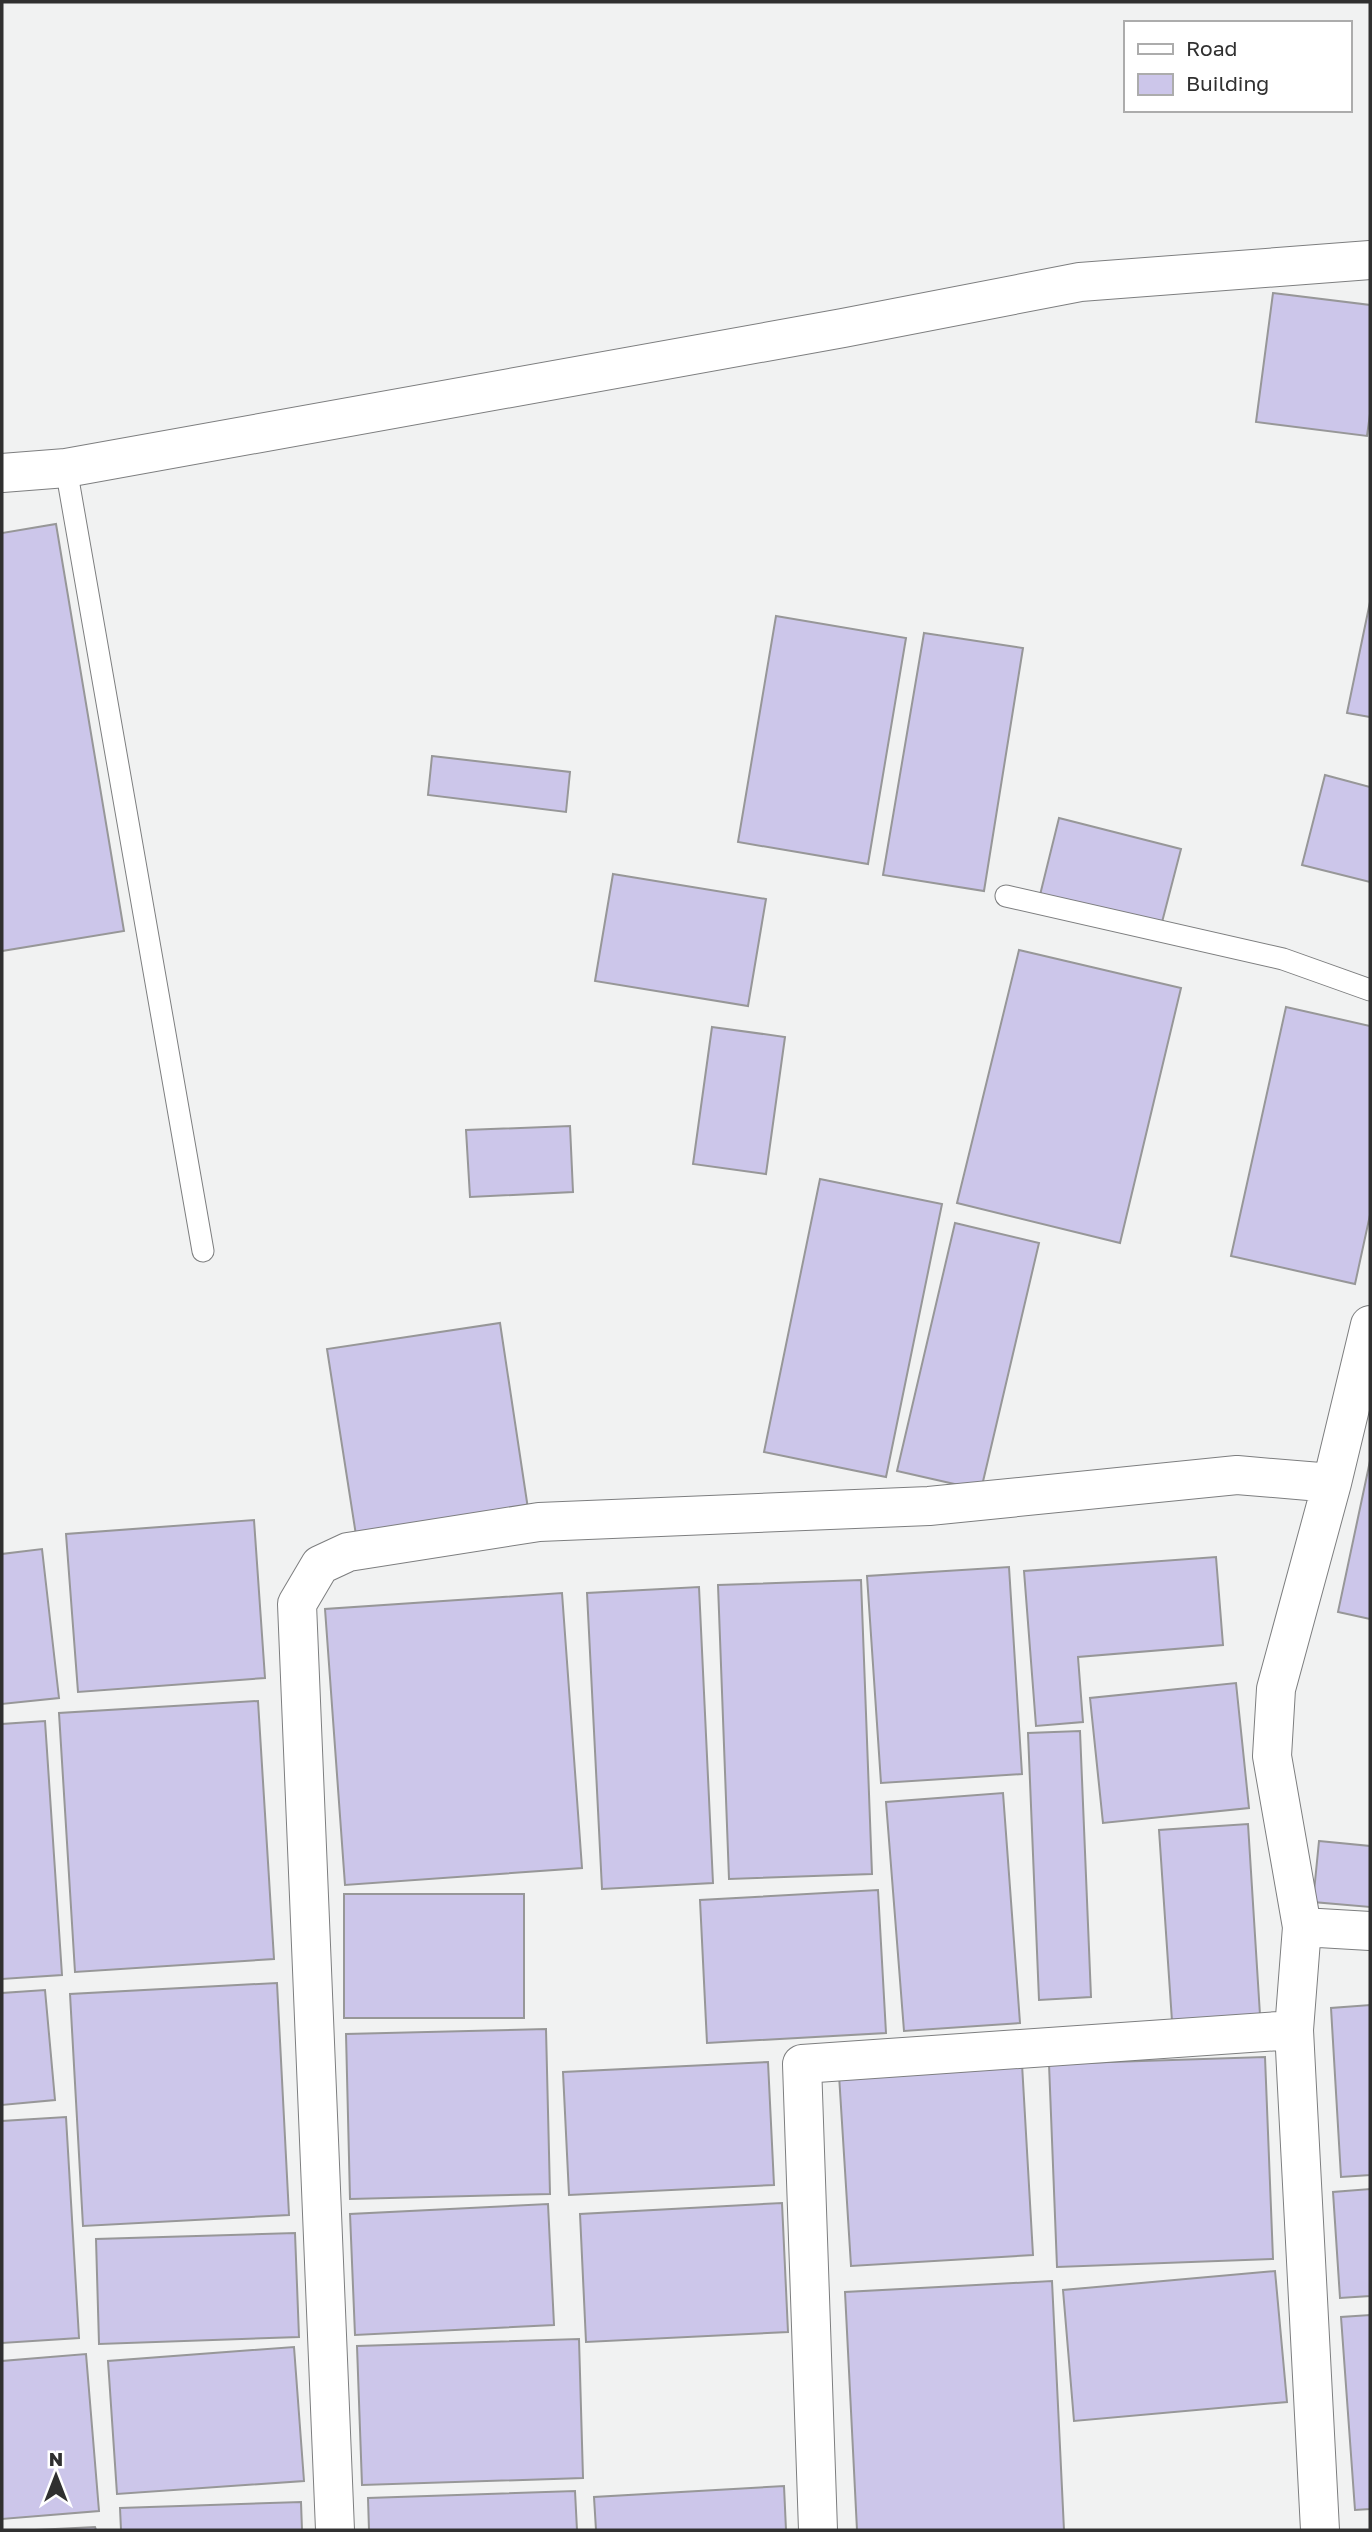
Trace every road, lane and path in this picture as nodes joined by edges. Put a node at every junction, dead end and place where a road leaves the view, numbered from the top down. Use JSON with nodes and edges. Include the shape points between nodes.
{"nodes":[{"id":1,"x":1370,"y":260,"type":"edge"},
{"id":2,"x":66,"y":468,"type":"junction"},
{"id":3,"x":2,"y":473,"type":"edge"},
{"id":4,"x":1006,"y":896,"type":"dead end"},
{"id":5,"x":1370,"y":990,"type":"edge"},
{"id":6,"x":203,"y":1251,"type":"dead end"},
{"id":7,"x":1370,"y":1325,"type":"edge"},
{"id":8,"x":1332,"y":1483,"type":"junction"},
{"id":9,"x":1302,"y":1927,"type":"junction"},
{"id":10,"x":1370,"y":1931,"type":"edge"},
{"id":11,"x":1294,"y":2030,"type":"junction"},
{"id":12,"x":335,"y":2530,"type":"edge"},
{"id":13,"x":818,"y":2530,"type":"edge"},
{"id":14,"x":1320,"y":2530,"type":"edge"}],
"edges":[{"from":1,"to":2,"type":"street","via":[[1080,282]]},
{"from":2,"to":3,"type":"street"},
{"from":2,"to":6,"type":"lane"},
{"from":4,"to":5,"type":"lane","via":[[1283,959]]},
{"from":7,"to":8,"type":"street"},
{"from":8,"to":9,"type":"street","via":[[1276,1689],[1272,1756]]},
{"from":8,"to":12,"type":"street","via":[[1237,1475],[929,1506],[539,1522],[348,1552],[320,1565],[297,1604]]},
{"from":9,"to":10,"type":"street"},
{"from":9,"to":11,"type":"street"},
{"from":11,"to":13,"type":"street","via":[[802,2064]]},
{"from":11,"to":14,"type":"street"}]}
